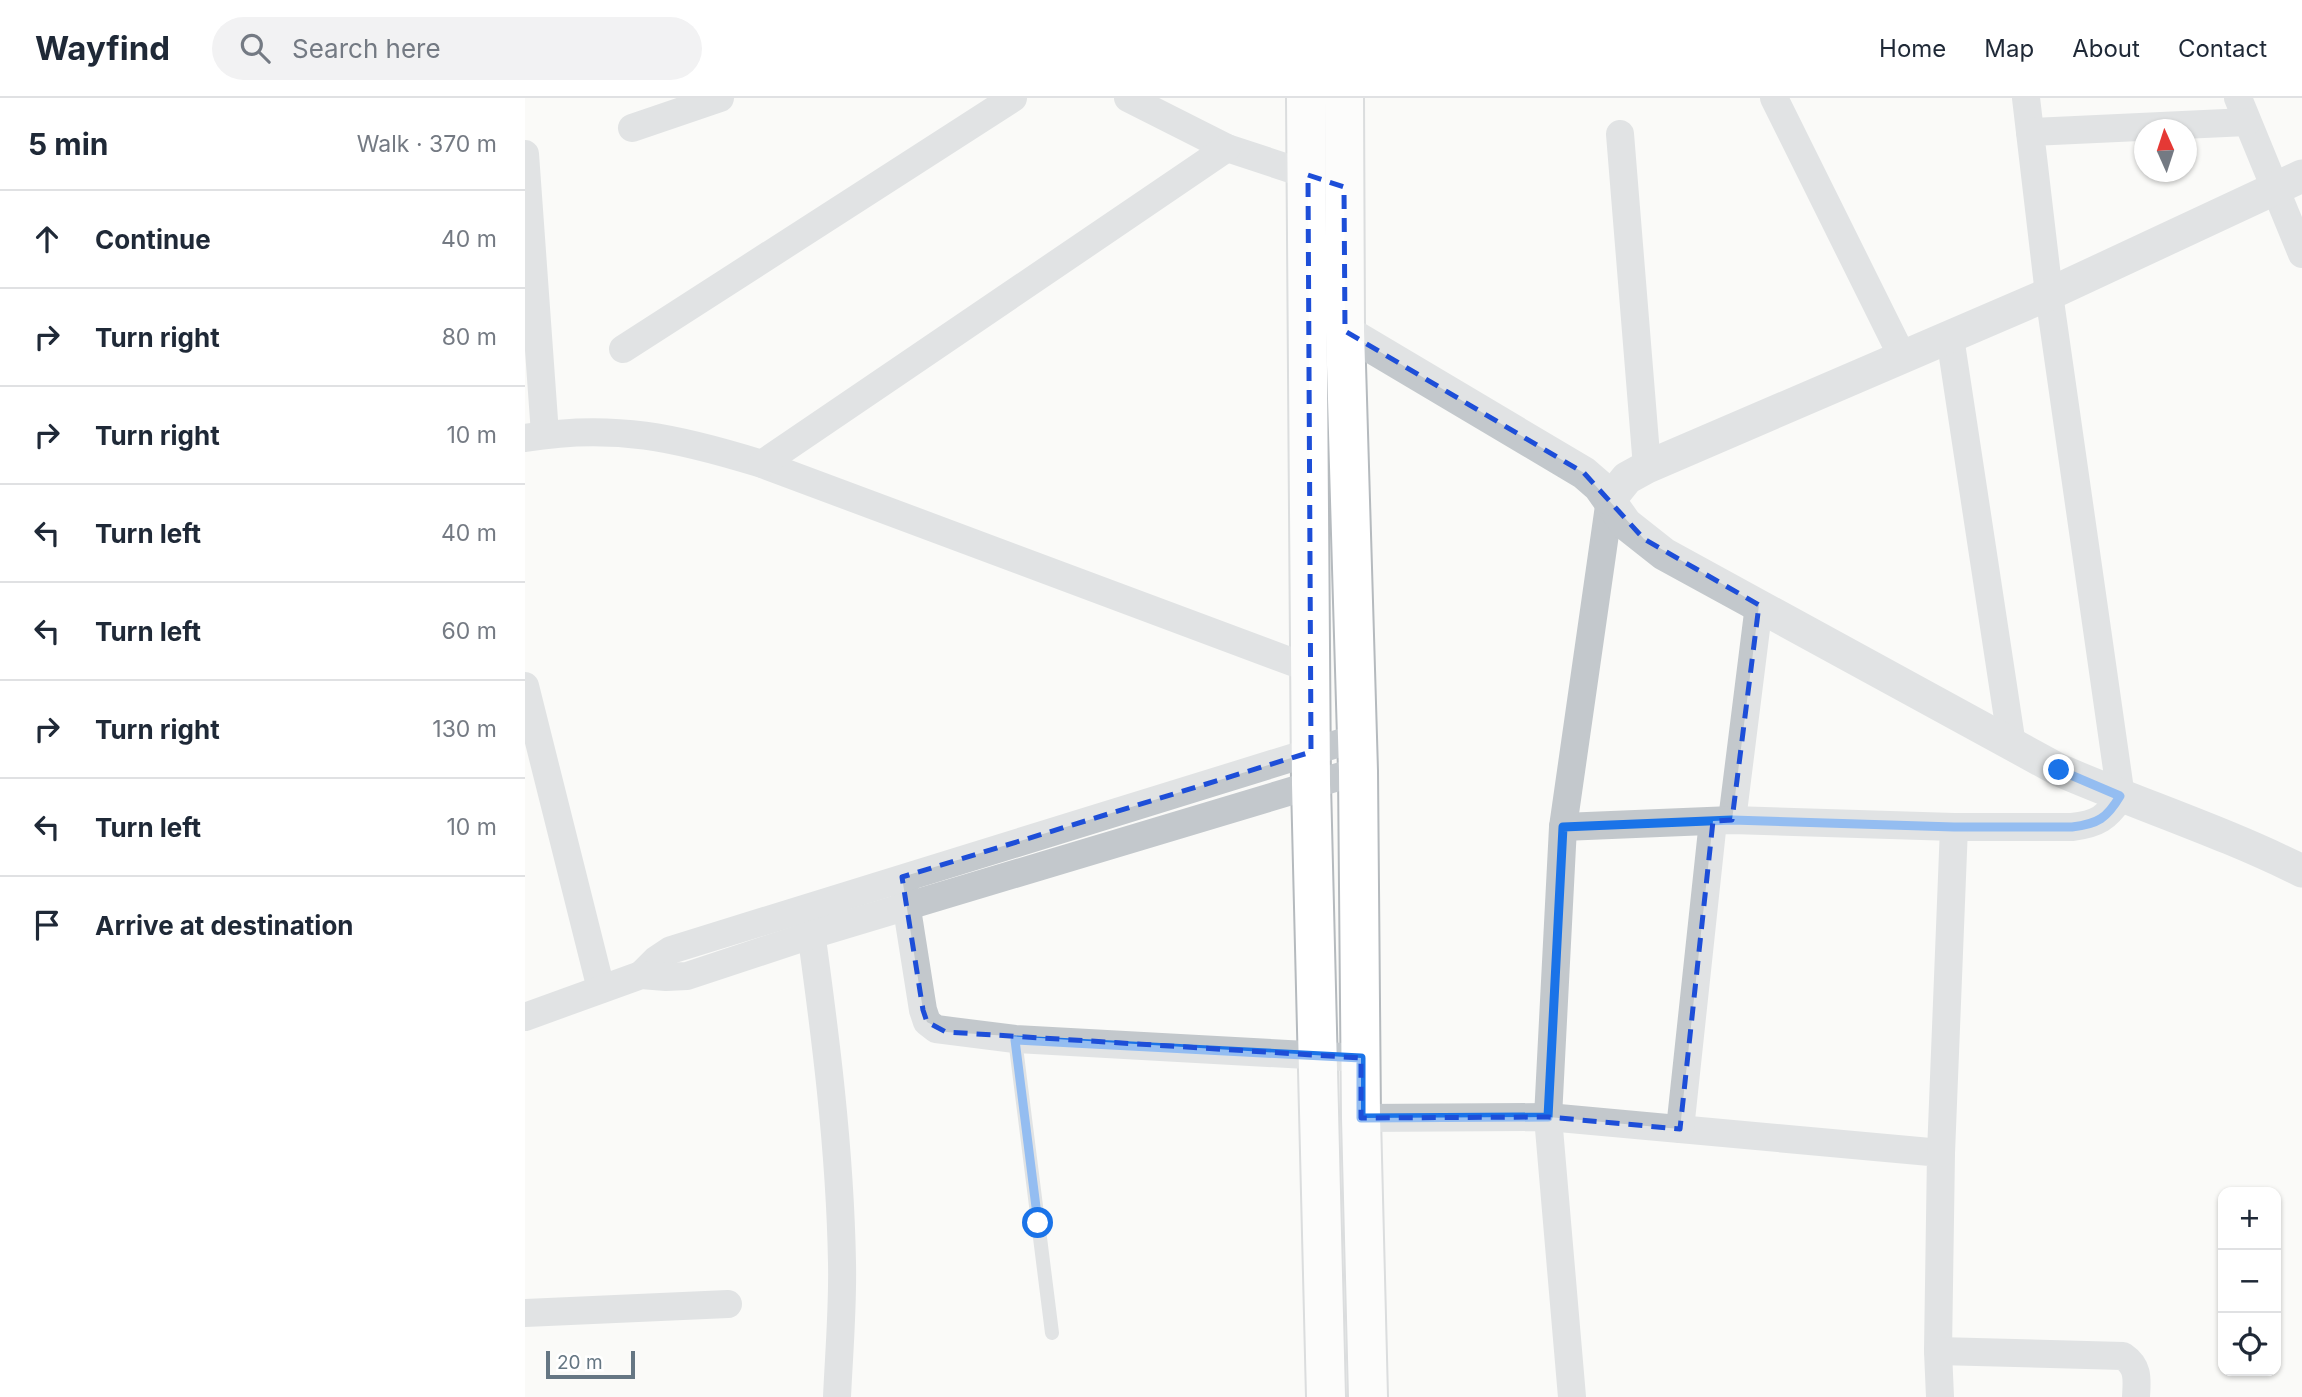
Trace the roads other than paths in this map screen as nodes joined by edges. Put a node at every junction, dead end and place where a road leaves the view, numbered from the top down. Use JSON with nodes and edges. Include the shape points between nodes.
{"nodes":[{"id":1,"x":720,"y":98,"type":"edge"},
{"id":2,"x":1013,"y":98,"type":"edge"},
{"id":3,"x":1128,"y":98,"type":"edge"},
{"id":4,"x":1306,"y":98,"type":"edge"},
{"id":5,"x":1344,"y":98,"type":"edge"},
{"id":6,"x":1774,"y":98,"type":"edge"},
{"id":7,"x":2026,"y":98,"type":"edge"},
{"id":8,"x":2243,"y":110,"type":"edge"},
{"id":9,"x":632,"y":128,"type":"dead end"},
{"id":10,"x":2030,"y":132,"type":"junction"},
{"id":11,"x":1620,"y":134,"type":"dead end"},
{"id":12,"x":1227,"y":148,"type":"junction"},
{"id":13,"x":525,"y":154,"type":"edge"},
{"id":14,"x":1308,"y":175,"type":"junction"},
{"id":15,"x":2288,"y":182,"type":"edge"},
{"id":16,"x":1343,"y":187,"type":"junction"},
{"id":17,"x":2302,"y":254,"type":"edge"},
{"id":18,"x":2049,"y":294,"type":"junction"},
{"id":19,"x":1345,"y":331,"type":"junction"},
{"id":20,"x":1950,"y":337,"type":"junction"},
{"id":21,"x":623,"y":349,"type":"dead end"},
{"id":22,"x":1903,"y":358,"type":"junction"},
{"id":23,"x":535,"y":436,"type":"edge"},
{"id":24,"x":762,"y":464,"type":"junction"},
{"id":25,"x":1647,"y":467,"type":"junction"},
{"id":26,"x":1610,"y":499,"type":"junction"},
{"id":27,"x":1759,"y":605,"type":"junction"},
{"id":28,"x":1311,"y":669,"type":"junction"},
{"id":29,"x":525,"y":686,"type":"edge"},
{"id":30,"x":2012,"y":745,"type":"junction"},
{"id":31,"x":1357,"y":755,"type":"junction"},
{"id":32,"x":1311,"y":768,"type":"junction"},
{"id":33,"x":2120,"y":796,"type":"junction"},
{"id":34,"x":1722,"y":820,"type":"junction"},
{"id":35,"x":1563,"y":827,"type":"junction"},
{"id":36,"x":1954,"y":827,"type":"junction"},
{"id":37,"x":2302,"y":871,"type":"edge"},
{"id":38,"x":902,"y":877,"type":"junction"},
{"id":39,"x":807,"y":907,"type":"junction"},
{"id":40,"x":908,"y":907,"type":"junction"},
{"id":41,"x":811,"y":935,"type":"junction"},
{"id":42,"x":641,"y":975,"type":"junction"},
{"id":43,"x":601,"y":989,"type":"junction"},
{"id":44,"x":525,"y":1017,"type":"edge"},
{"id":45,"x":1015,"y":1040,"type":"junction"},
{"id":46,"x":1318,"y":1057,"type":"junction"},
{"id":47,"x":1361,"y":1058,"type":"junction"},
{"id":48,"x":1548,"y":1117,"type":"junction"},
{"id":49,"x":1361,"y":1118,"type":"junction"},
{"id":50,"x":1680,"y":1129,"type":"junction"},
{"id":51,"x":1941,"y":1153,"type":"junction"},
{"id":52,"x":728,"y":1304,"type":"dead end"},
{"id":53,"x":525,"y":1312,"type":"edge"},
{"id":54,"x":1052,"y":1333,"type":"dead end"},
{"id":55,"x":1938,"y":1351,"type":"junction"},
{"id":56,"x":837,"y":1397,"type":"edge"},
{"id":57,"x":1326,"y":1397,"type":"edge"},
{"id":58,"x":1368,"y":1397,"type":"edge"},
{"id":59,"x":1572,"y":1397,"type":"edge"},
{"id":60,"x":1940,"y":1397,"type":"edge"},
{"id":61,"x":2136,"y":1397,"type":"edge"}],
"edges":[{"from":1,"to":9,"type":"street"},
{"from":2,"to":21,"type":"street"},
{"from":3,"to":12,"type":"street"},
{"from":4,"to":14,"type":"main road"},
{"from":5,"to":16,"type":"main road"},
{"from":6,"to":22,"type":"street"},
{"from":7,"to":10,"type":"street"},
{"from":8,"to":10,"type":"street"},
{"from":8,"to":15,"type":"street"},
{"from":10,"to":18,"type":"street"},
{"from":11,"to":25,"type":"street"},
{"from":12,"to":14,"type":"street"},
{"from":12,"to":24,"type":"street"},
{"from":13,"to":23,"type":"street"},
{"from":14,"to":16,"type":"street"},
{"from":14,"to":28,"type":"main road"},
{"from":15,"to":17,"type":"street"},
{"from":15,"to":18,"type":"street"},
{"from":16,"to":19,"type":"main road"},
{"from":18,"to":20,"type":"street"},
{"from":18,"to":33,"type":"street"},
{"from":19,"to":26,"type":"street","via":[[1584,473]]},
{"from":19,"to":31,"type":"main road"},
{"from":20,"to":22,"type":"street"},
{"from":20,"to":30,"type":"street"},
{"from":22,"to":25,"type":"street"},
{"from":23,"to":24,"type":"street","via":[[617,432],[660,436]]},
{"from":24,"to":28,"type":"street"},
{"from":25,"to":26,"type":"street","via":[[1627,478]]},
{"from":26,"to":27,"type":"street","via":[[1626,524],[1664,554]]},
{"from":26,"to":35,"type":"street"},
{"from":27,"to":30,"type":"street"},
{"from":27,"to":34,"type":"street"},
{"from":28,"to":32,"type":"main road"},
{"from":29,"to":43,"type":"street"},
{"from":30,"to":33,"type":"street"},
{"from":31,"to":32,"type":"street"},
{"from":31,"to":47,"type":"main road"},
{"from":32,"to":38,"type":"street"},
{"from":32,"to":40,"type":"street"},
{"from":32,"to":46,"type":"main road"},
{"from":33,"to":36,"type":"street","via":[[2105,817],[2092,824]]},
{"from":33,"to":37,"type":"street"},
{"from":34,"to":35,"type":"street"},
{"from":34,"to":36,"type":"street"},
{"from":34,"to":50,"type":"street"},
{"from":35,"to":48,"type":"street"},
{"from":36,"to":51,"type":"street"},
{"from":38,"to":39,"type":"street"},
{"from":38,"to":40,"type":"street"},
{"from":39,"to":41,"type":"street"},
{"from":39,"to":42,"type":"street","via":[[671,950]]},
{"from":40,"to":41,"type":"street"},
{"from":40,"to":45,"type":"street","via":[[927,1022],[946,1032]]},
{"from":41,"to":42,"type":"street","via":[[687,976]]},
{"from":41,"to":56,"type":"street","via":[[834,1109],[842,1264]]},
{"from":42,"to":43,"type":"street"},
{"from":43,"to":44,"type":"street"},
{"from":45,"to":46,"type":"street"},
{"from":45,"to":54,"type":"lane"},
{"from":46,"to":47,"type":"street"},
{"from":46,"to":57,"type":"main road"},
{"from":47,"to":49,"type":"main road"},
{"from":48,"to":49,"type":"street"},
{"from":48,"to":50,"type":"street"},
{"from":48,"to":59,"type":"street"},
{"from":49,"to":58,"type":"main road"},
{"from":50,"to":51,"type":"street"},
{"from":51,"to":55,"type":"street"},
{"from":52,"to":53,"type":"street"},
{"from":55,"to":60,"type":"street"},
{"from":55,"to":61,"type":"street","via":[[2123,1356],[2137,1371]]}]}
